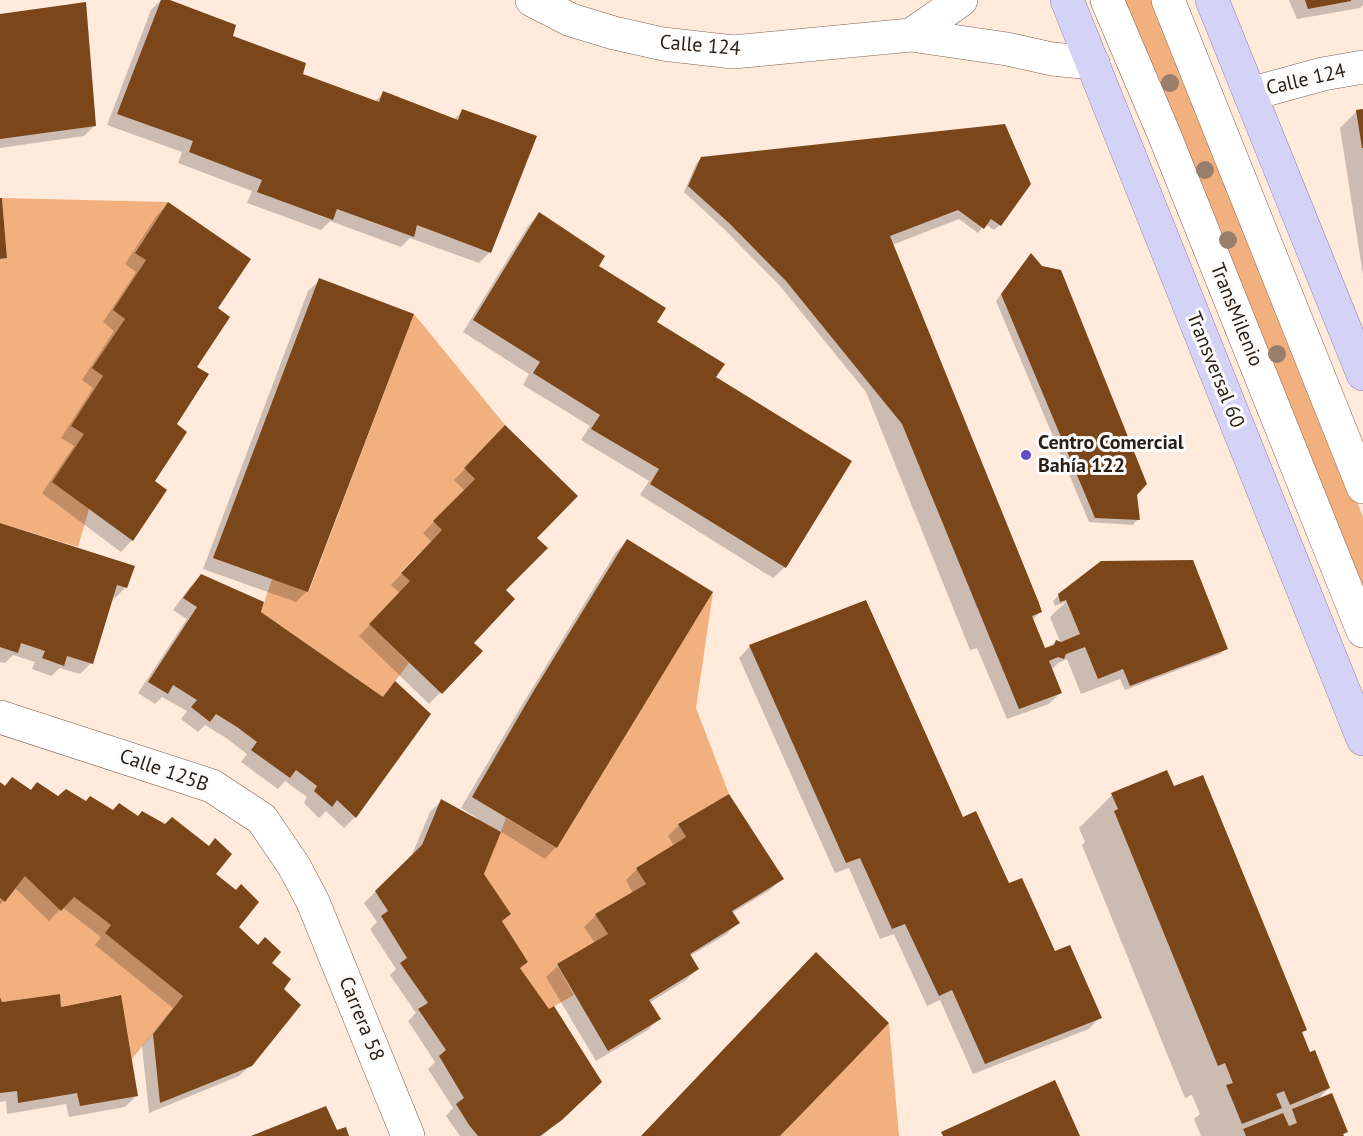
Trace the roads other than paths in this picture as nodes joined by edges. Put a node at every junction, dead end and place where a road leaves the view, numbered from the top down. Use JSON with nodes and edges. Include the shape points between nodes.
{"nodes":[{"id":1,"x":532,"y":0,"type":"edge"},
{"id":2,"x":961,"y":0,"type":"edge"},
{"id":3,"x":1067,"y":0,"type":"edge"},
{"id":4,"x":1107,"y":0,"type":"edge"},
{"id":5,"x":1168,"y":0,"type":"edge"},
{"id":6,"x":1212,"y":0,"type":"edge"},
{"id":7,"x":911,"y":35,"type":"junction"},
{"id":8,"x":1093,"y":63,"type":"junction"},
{"id":9,"x":1363,"y":67,"type":"edge"},
{"id":10,"x":1250,"y":94,"type":"junction"},
{"id":11,"x":1363,"y":374,"type":"edge"},
{"id":12,"x":1363,"y":487,"type":"edge"},
{"id":13,"x":1363,"y":631,"type":"edge"},
{"id":14,"x":0,"y":717,"type":"edge"},
{"id":15,"x":1363,"y":739,"type":"edge"},
{"id":16,"x":313,"y":902,"type":"joint"},
{"id":17,"x":408,"y":1136,"type":"edge"}],
"edges":[{"from":1,"to":7,"type":"street","name":"Calle 124","via":[[571,20],[614,33],[663,44],[733,52]]},
{"from":2,"to":7,"type":"street","name":"Calle 124"},
{"from":3,"to":8,"type":"main road","name":"Transversal 60"},
{"from":4,"to":13,"type":"street","name":"TransMilenio"},
{"from":5,"to":12,"type":"street"},
{"from":6,"to":10,"type":"main road"},
{"from":7,"to":8,"type":"street","name":"Calle 124"},
{"from":8,"to":15,"type":"main road","name":"Transversal 60"},
{"from":9,"to":10,"type":"street","name":"Calle 124"},
{"from":10,"to":11,"type":"main road"},
{"from":14,"to":16,"type":"street","name":"Calle 125B","via":[[212,786],[262,819]]},
{"from":16,"to":17,"type":"street","name":"Carrera 58"}]}
